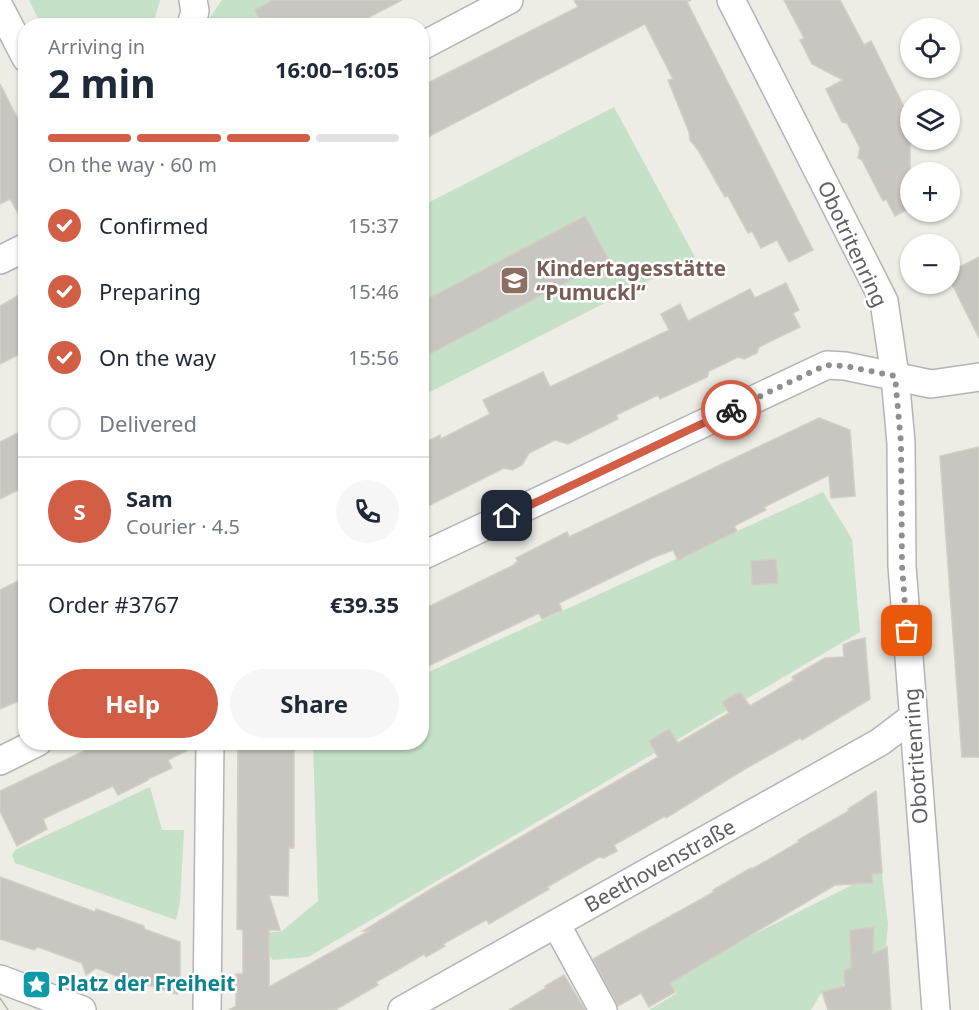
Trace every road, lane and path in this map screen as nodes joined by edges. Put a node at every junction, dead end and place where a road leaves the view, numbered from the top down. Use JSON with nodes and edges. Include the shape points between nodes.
{"nodes":[{"id":1,"x":193,"y":0,"type":"edge"},
{"id":2,"x":509,"y":0,"type":"edge"},
{"id":3,"x":731,"y":0,"type":"edge"},
{"id":4,"x":0,"y":8,"type":"edge"},
{"id":5,"x":193,"y":18,"type":"edge"},
{"id":6,"x":429,"y":42,"type":"edge"},
{"id":7,"x":18,"y":43,"type":"edge"},
{"id":8,"x":18,"y":251,"type":"edge"},
{"id":9,"x":0,"y":260,"type":"edge"},
{"id":10,"x":895,"y":376,"type":"junction"},
{"id":11,"x":979,"y":377,"type":"edge"},
{"id":12,"x":429,"y":553,"type":"edge"},
{"id":13,"x":914,"y":717,"type":"junction"},
{"id":14,"x":22,"y":750,"type":"edge"},
{"id":15,"x":210,"y":750,"type":"edge"},
{"id":16,"x":0,"y":761,"type":"edge"},
{"id":17,"x":556,"y":924,"type":"junction"},
{"id":18,"x":0,"y":979,"type":"edge"},
{"id":19,"x":82,"y":1010,"type":"edge"},
{"id":20,"x":207,"y":1010,"type":"edge"},
{"id":21,"x":402,"y":1010,"type":"edge"},
{"id":22,"x":603,"y":1010,"type":"edge"},
{"id":23,"x":936,"y":1010,"type":"edge"}],
"edges":[{"from":1,"to":5,"type":"street"},
{"from":2,"to":6,"type":"street"},
{"from":3,"to":10,"type":"street","name":"Obotritenring","via":[[884,301]]},
{"from":4,"to":7,"type":"street"},
{"from":8,"to":9,"type":"street"},
{"from":10,"to":11,"type":"street","via":[[931,384]]},
{"from":10,"to":12,"type":"street","via":[[826,365]]},
{"from":10,"to":13,"type":"street","name":"Obotritenring","via":[[901,443],[902,566]]},
{"from":13,"to":17,"type":"street","name":"Beethovenstraße","via":[[880,742]]},
{"from":13,"to":23,"type":"street","name":"Obotritenring"},
{"from":14,"to":16,"type":"street"},
{"from":15,"to":20,"type":"street"},
{"from":17,"to":21,"type":"street","name":"Beethovenstraße"},
{"from":17,"to":22,"type":"street"},
{"from":18,"to":19,"type":"street"}]}
